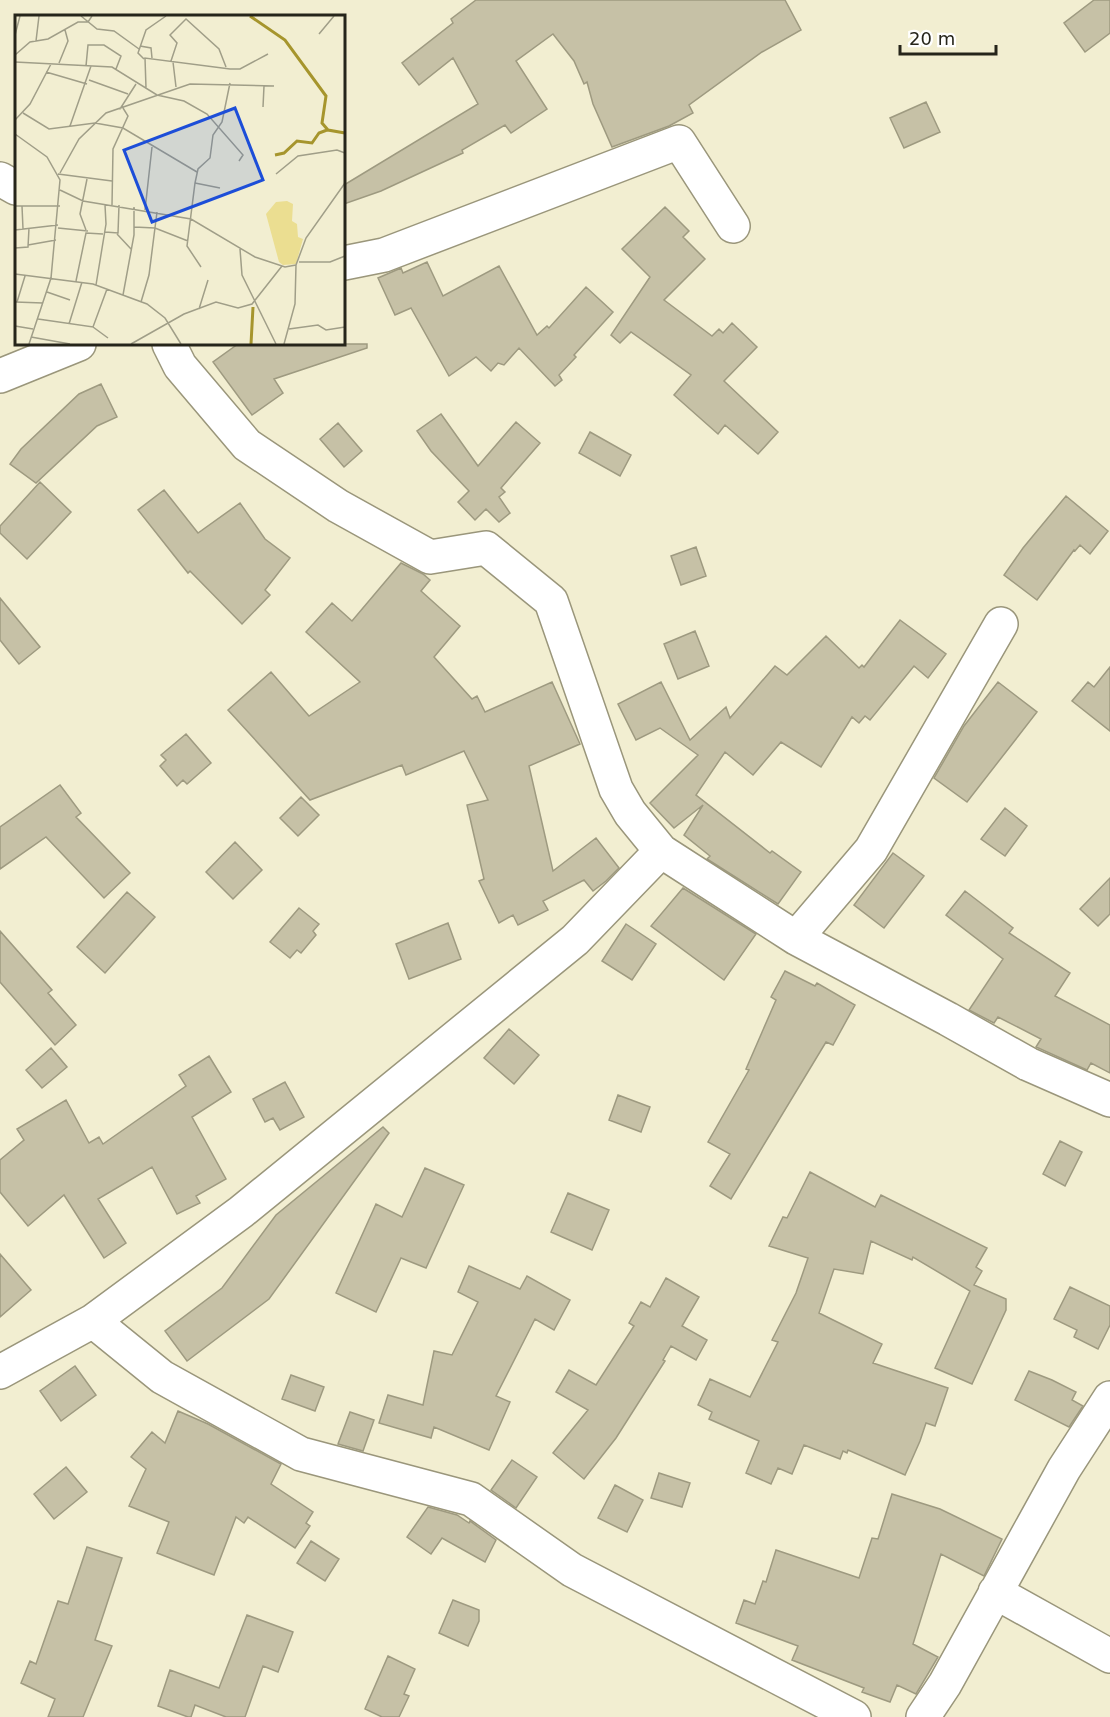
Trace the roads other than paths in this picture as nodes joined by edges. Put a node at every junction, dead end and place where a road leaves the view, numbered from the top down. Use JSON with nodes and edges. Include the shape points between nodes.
{"nodes":[{"id":1,"x":0,"y":179,"type":"edge"},
{"id":2,"x":15,"y":187,"type":"edge"},
{"id":3,"x":733,"y":226,"type":"dead end"},
{"id":4,"x":345,"y":263,"type":"edge"},
{"id":5,"x":76,"y":345,"type":"edge"},
{"id":6,"x":170,"y":345,"type":"edge"},
{"id":7,"x":0,"y":376,"type":"edge"},
{"id":8,"x":1001,"y":624,"type":"dead end"},
{"id":9,"x":661,"y":851,"type":"junction"},
{"id":10,"x":796,"y":938,"type":"junction"},
{"id":11,"x":1110,"y":1100,"type":"edge"},
{"id":12,"x":93,"y":1321,"type":"junction"},
{"id":13,"x":0,"y":1372,"type":"edge"},
{"id":14,"x":1110,"y":1398,"type":"edge"},
{"id":15,"x":995,"y":1592,"type":"junction"},
{"id":16,"x":1110,"y":1656,"type":"edge"},
{"id":17,"x":854,"y":1717,"type":"edge"},
{"id":18,"x":923,"y":1717,"type":"edge"}],
"edges":[{"from":1,"to":2,"type":"street"},
{"from":3,"to":4,"type":"street","via":[[679,142],[384,255]]},
{"from":5,"to":7,"type":"street"},
{"from":6,"to":9,"type":"street","via":[[180,366],[248,445],[320,494],[430,557],[486,548],[550,602],[616,789]]},
{"from":8,"to":10,"type":"street","via":[[871,850]]},
{"from":9,"to":10,"type":"street"},
{"from":9,"to":12,"type":"street","via":[[574,940],[241,1212]]},
{"from":10,"to":11,"type":"street","via":[[1028,1064]]},
{"from":12,"to":13,"type":"street"},
{"from":12,"to":17,"type":"street","via":[[162,1377],[301,1454],[471,1500],[572,1570]]},
{"from":14,"to":15,"type":"street","via":[[1064,1468]]},
{"from":15,"to":16,"type":"street"},
{"from":15,"to":18,"type":"street"}]}
